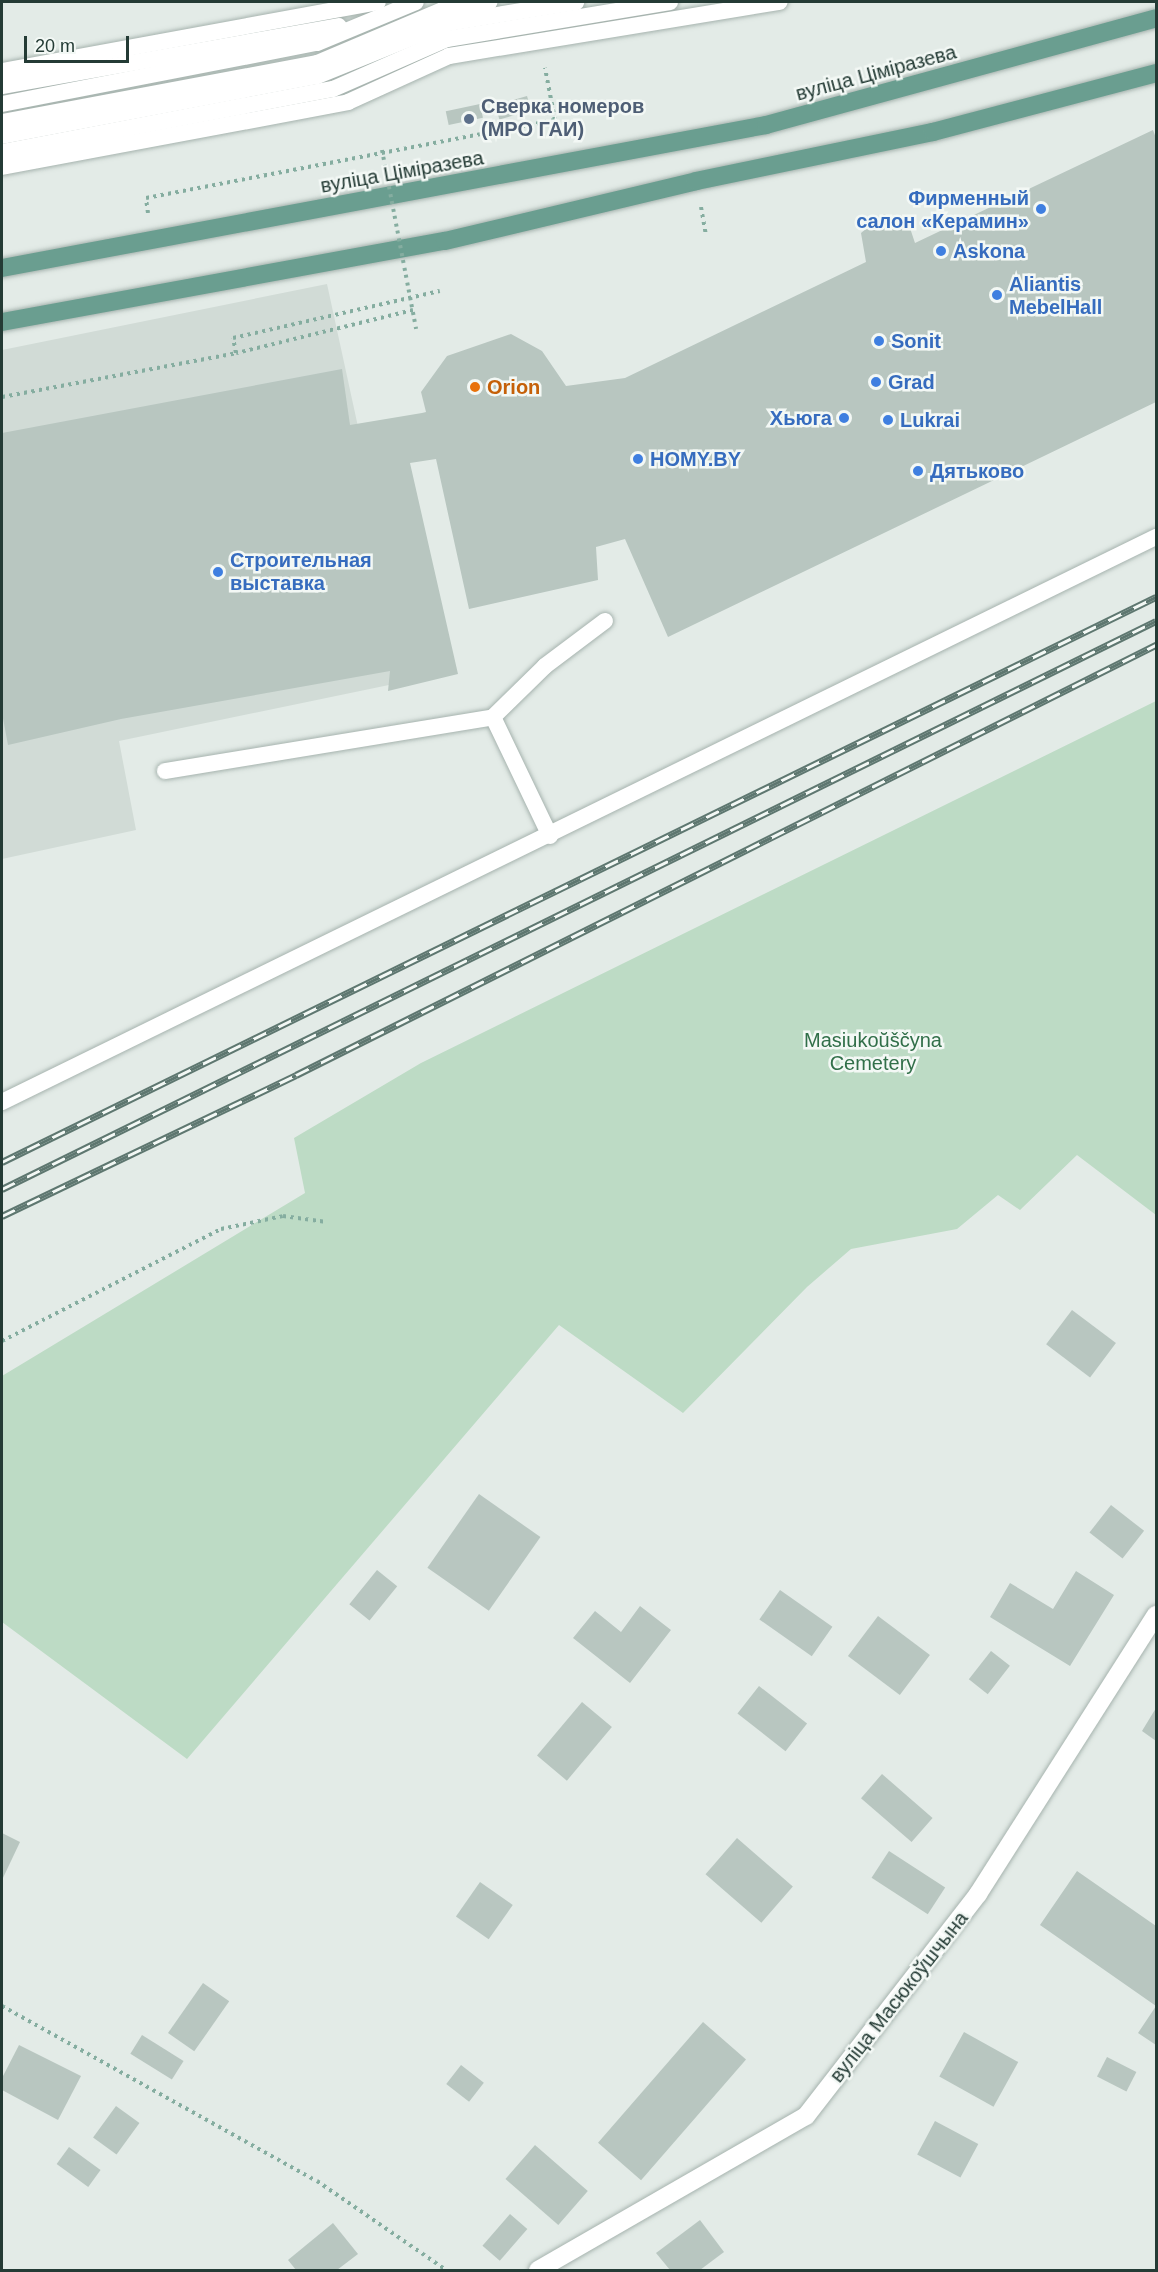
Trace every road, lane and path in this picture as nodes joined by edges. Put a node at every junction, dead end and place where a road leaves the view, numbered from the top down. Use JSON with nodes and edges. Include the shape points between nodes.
{"nodes":[{"id":1,"x":378,"y":2,"type":"edge"},
{"id":2,"x":416,"y":2,"type":"edge"},
{"id":3,"x":489,"y":2,"type":"edge"},
{"id":4,"x":576,"y":2,"type":"edge"},
{"id":5,"x":670,"y":2,"type":"edge"},
{"id":6,"x":780,"y":2,"type":"edge"},
{"id":7,"x":1156,"y":18,"type":"edge"},
{"id":8,"x":369,"y":21,"type":"junction"},
{"id":9,"x":540,"y":42,"type":"junction"},
{"id":10,"x":2,"y":71,"type":"edge"},
{"id":11,"x":1156,"y":73,"type":"edge"},
{"id":12,"x":1156,"y":81,"type":"edge"},
{"id":13,"x":2,"y":86,"type":"edge"},
{"id":14,"x":1110,"y":88,"type":"junction"},
{"id":15,"x":2,"y":104,"type":"edge"},
{"id":16,"x":2,"y":122,"type":"edge"},
{"id":17,"x":2,"y":136,"type":"edge"},
{"id":18,"x":382,"y":150,"type":"junction"},
{"id":19,"x":2,"y":152,"type":"edge"},
{"id":20,"x":2,"y":167,"type":"edge"},
{"id":21,"x":146,"y":198,"type":"dead end"},
{"id":22,"x":2,"y":268,"type":"edge"},
{"id":23,"x":440,"y":291,"type":"dead end"},
{"id":24,"x":413,"y":310,"type":"junction"},
{"id":25,"x":2,"y":322,"type":"edge"},
{"id":26,"x":416,"y":329,"type":"dead end"},
{"id":27,"x":236,"y":353,"type":"junction"},
{"id":28,"x":2,"y":397,"type":"edge"},
{"id":29,"x":1156,"y":537,"type":"edge"},
{"id":30,"x":605,"y":621,"type":"dead end"},
{"id":31,"x":493,"y":717,"type":"junction"},
{"id":32,"x":165,"y":771,"type":"dead end"},
{"id":33,"x":550,"y":836,"type":"junction"},
{"id":34,"x":2,"y":1102,"type":"edge"},
{"id":35,"x":327,"y":1222,"type":"dead end"},
{"id":36,"x":2,"y":1341,"type":"edge"},
{"id":37,"x":1156,"y":1615,"type":"edge"},
{"id":38,"x":2,"y":2006,"type":"edge"},
{"id":39,"x":446,"y":2271,"type":"edge"},
{"id":40,"x":537,"y":2271,"type":"edge"}],
"edges":[{"from":1,"to":10,"type":"lane"},
{"from":2,"to":8,"type":"lane"},
{"from":3,"to":16,"type":"lane","via":[[445,9],[317,63]]},
{"from":4,"to":17,"type":"lane","via":[[448,23],[317,76]]},
{"from":5,"to":19,"type":"lane","via":[[447,39],[333,89]]},
{"from":6,"to":9,"type":"lane"},
{"from":7,"to":22,"type":"main road","name":"вуліца Ціміразева","via":[[766,125]]},
{"from":8,"to":13,"type":"lane"},
{"from":8,"to":15,"type":"lane","via":[[317,43]]},
{"from":9,"to":18,"type":"path","via":[[555,120]]},
{"from":9,"to":20,"type":"lane","via":[[449,56],[332,106]]},
{"from":11,"to":14,"type":"main road"},
{"from":12,"to":14,"type":"lane"},
{"from":14,"to":25,"type":"main road","via":[[445,241]]},
{"from":18,"to":21,"type":"path"},
{"from":18,"to":24,"type":"path","bridge":true},
{"from":23,"to":27,"type":"path","via":[[233,338]]},
{"from":24,"to":26,"type":"path","bridge":true},
{"from":24,"to":27,"type":"path"},
{"from":27,"to":28,"type":"path"},
{"from":29,"to":33,"type":"lane"},
{"from":30,"to":31,"type":"lane","via":[[545,666]]},
{"from":31,"to":32,"type":"lane"},
{"from":31,"to":33,"type":"lane"},
{"from":33,"to":34,"type":"lane"},
{"from":35,"to":36,"type":"path","via":[[284,1216],[221,1229]]},
{"from":37,"to":40,"type":"street","name":"вуліца Масюкоўшчына","via":[[978,1894],[806,2116]]},
{"from":38,"to":39,"type":"path","via":[[317,2181]]}]}
